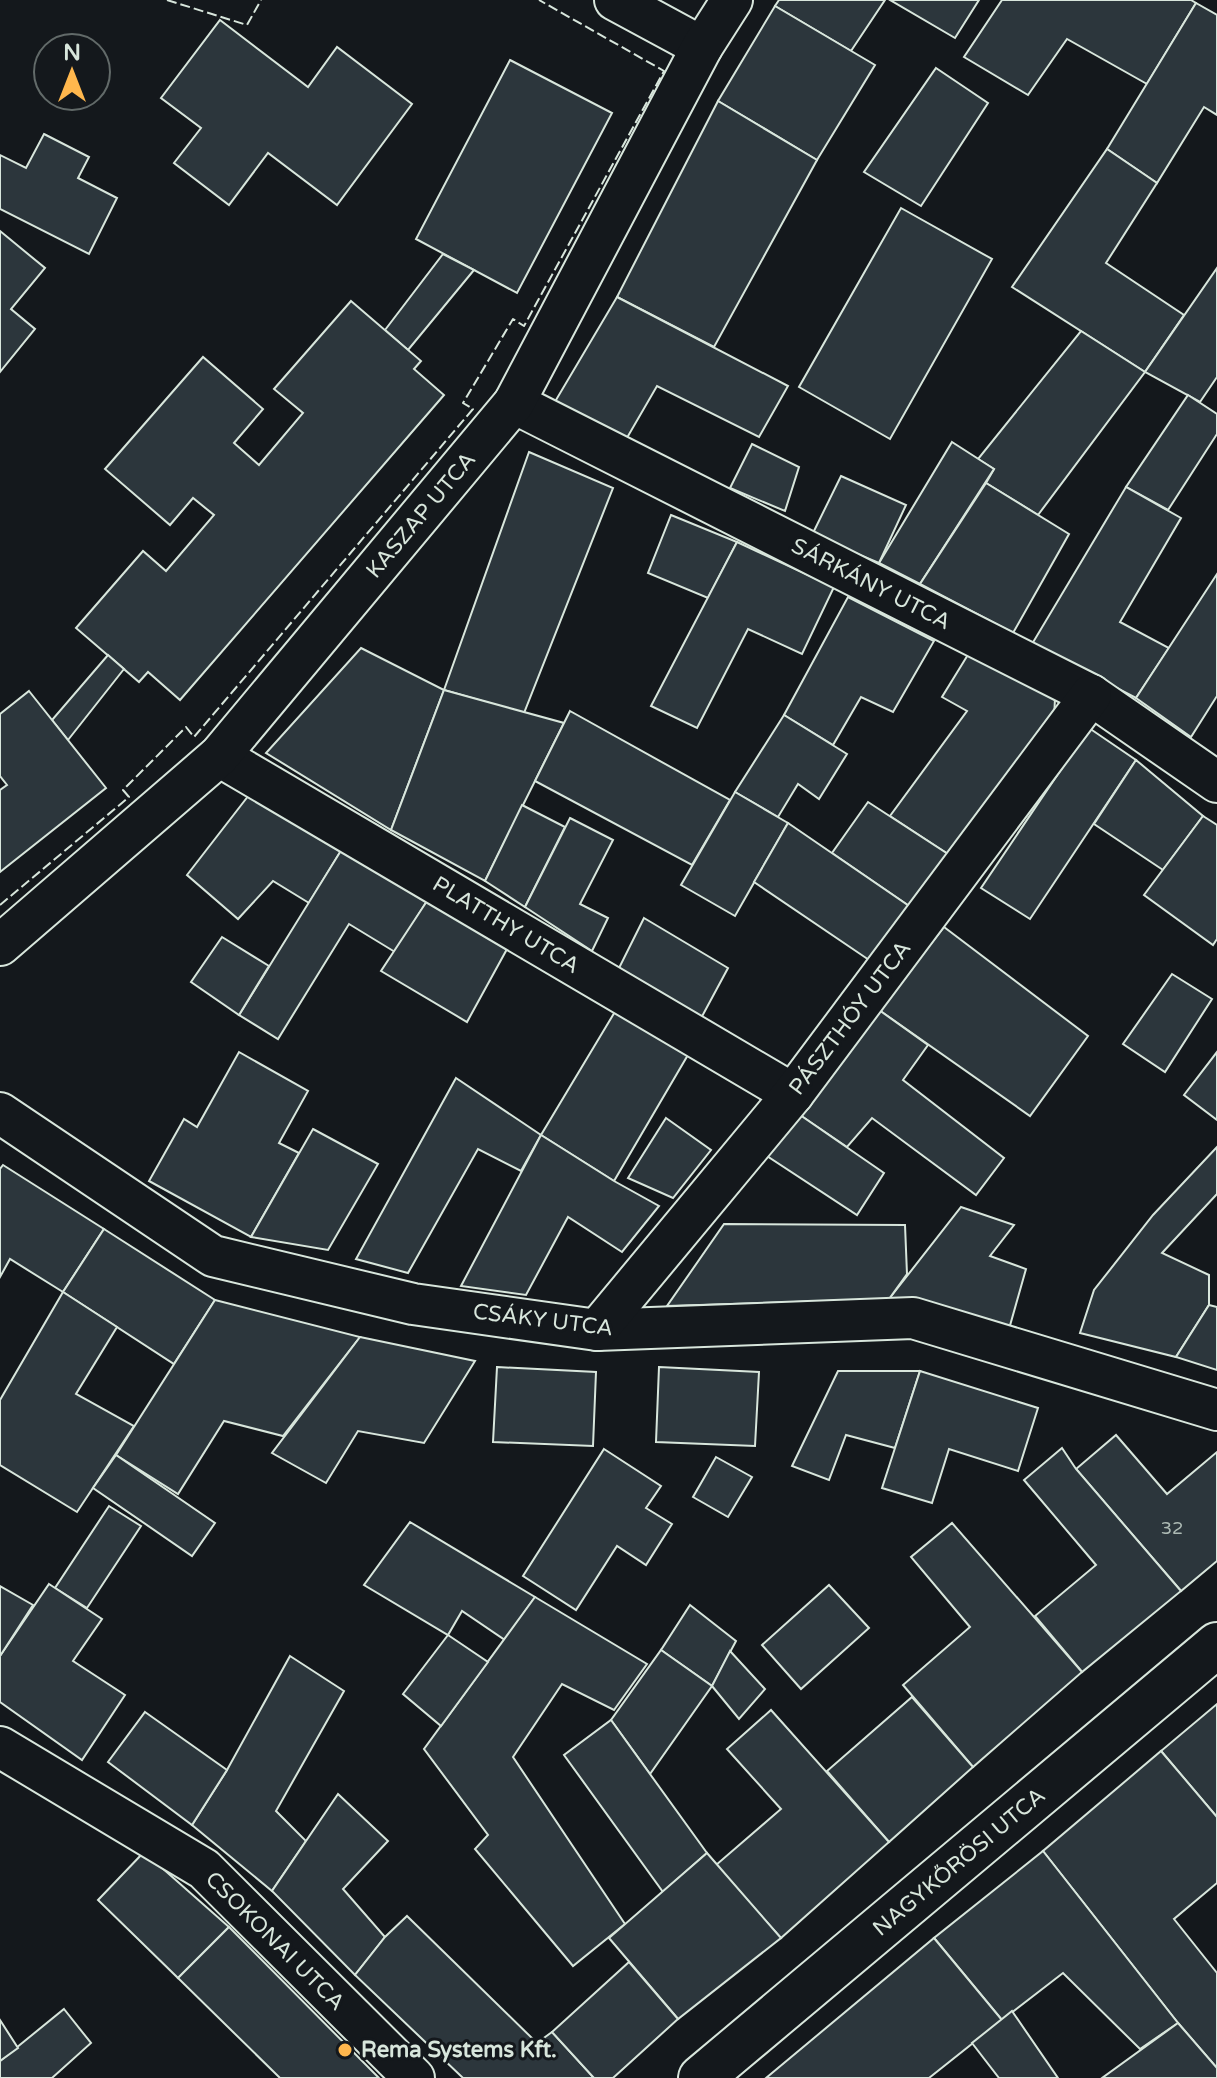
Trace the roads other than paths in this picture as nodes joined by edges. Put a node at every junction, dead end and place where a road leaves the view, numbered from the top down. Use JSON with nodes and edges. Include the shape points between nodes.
{"nodes":[{"id":1,"x":615,"y":0,"type":"edge"},
{"id":2,"x":732,"y":0,"type":"edge"},
{"id":3,"x":702,"y":47,"type":"junction"},
{"id":4,"x":514,"y":403,"type":"junction"},
{"id":5,"x":1091,"y":695,"type":"junction"},
{"id":6,"x":219,"y":756,"type":"junction"},
{"id":7,"x":1217,"y":782,"type":"edge"},
{"id":8,"x":0,"y":945,"type":"edge"},
{"id":9,"x":793,"y":1094,"type":"junction"},
{"id":10,"x":0,"y":1113,"type":"edge"},
{"id":11,"x":597,"y":1330,"type":"junction"},
{"id":12,"x":1217,"y":1410,"type":"edge"},
{"id":13,"x":1217,"y":1645,"type":"edge"},
{"id":14,"x":0,"y":1747,"type":"edge"},
{"id":15,"x":414,"y":2078,"type":"edge"},
{"id":16,"x":701,"y":2078,"type":"edge"}],
"edges":[{"from":1,"to":3,"type":"street"},
{"from":2,"to":3,"type":"street","name":"KASZAP UTCA"},
{"from":3,"to":4,"type":"street","name":"KASZAP UTCA"},
{"from":4,"to":5,"type":"street","name":"SÁRKÁNY UTCA"},
{"from":4,"to":6,"type":"street","name":"KASZAP UTCA"},
{"from":5,"to":7,"type":"street","name":"SÁRKÁNY UTCA"},
{"from":5,"to":9,"type":"street","name":"PÁSZTHÓY UTCA"},
{"from":6,"to":8,"type":"street","name":"KASZAP UTCA"},
{"from":6,"to":9,"type":"street","name":"PLATTHY UTCA"},
{"from":9,"to":11,"type":"street","name":"PÁSZTHÓY UTCA"},
{"from":10,"to":11,"type":"street","name":"CSÁKY UTCA","via":[[213,1256],[413,1304]]},
{"from":11,"to":12,"type":"street","name":"CSÁKY UTCA","via":[[913,1318]]},
{"from":13,"to":16,"type":"street","name":"NAGYKŐRÖSI UTCA"},
{"from":14,"to":15,"type":"street","name":"CSOKONAI UTCA","via":[[204,1869]]}]}
